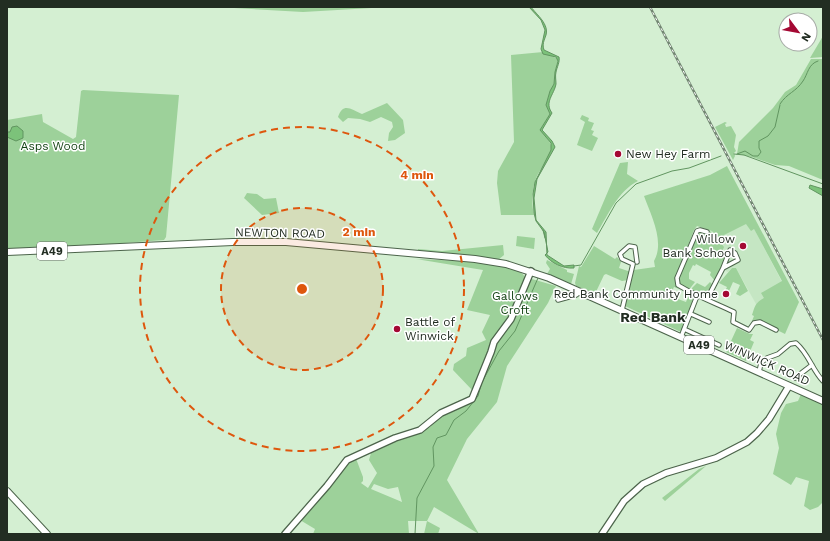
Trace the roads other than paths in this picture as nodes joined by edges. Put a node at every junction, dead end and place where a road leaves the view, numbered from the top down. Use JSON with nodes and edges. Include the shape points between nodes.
{"nodes":[{"id":1,"x":707,"y":232,"type":"dead end"},
{"id":2,"x":7,"y":252,"type":"edge"},
{"id":3,"x":637,"y":262,"type":"dead end"},
{"id":4,"x":723,"y":268,"type":"junction"},
{"id":5,"x":531,"y":271,"type":"junction"},
{"id":6,"x":549,"y":278,"type":"joint"},
{"id":7,"x":580,"y":292,"type":"junction"},
{"id":8,"x":697,"y":296,"type":"junction"},
{"id":9,"x":707,"y":299,"type":"junction"},
{"id":10,"x":558,"y":300,"type":"dead end"},
{"id":11,"x":622,"y":310,"type":"junction"},
{"id":12,"x":690,"y":314,"type":"junction"},
{"id":13,"x":709,"y":322,"type":"dead end"},
{"id":14,"x":684,"y":330,"type":"junction"},
{"id":15,"x":776,"y":330,"type":"dead end"},
{"id":16,"x":681,"y":337,"type":"junction"},
{"id":17,"x":798,"y":337,"type":"dead end"},
{"id":18,"x":796,"y":343,"type":"junction"},
{"id":19,"x":719,"y":345,"type":"dead end"},
{"id":20,"x":812,"y":365,"type":"junction"},
{"id":21,"x":758,"y":372,"type":"junction"},
{"id":22,"x":795,"y":378,"type":"dead end"},
{"id":23,"x":823,"y":382,"type":"edge"},
{"id":24,"x":787,"y":385,"type":"junction"},
{"id":25,"x":823,"y":401,"type":"edge"},
{"id":26,"x":7,"y":491,"type":"edge"},
{"id":27,"x":47,"y":534,"type":"edge"},
{"id":28,"x":285,"y":534,"type":"edge"},
{"id":29,"x":602,"y":534,"type":"edge"}],
"edges":[{"from":1,"to":8,"type":"street","via":[[697,231],[677,278],[678,285]]},
{"from":2,"to":5,"type":"main road","name":"NEWTON ROAD","number":"A49","via":[[286,242],[475,259]]},
{"from":3,"to":11,"type":"street","via":[[635,247],[629,246],[620,254],[622,259],[633,264]]},
{"from":4,"to":4,"type":"street","via":[[725,262],[730,250],[735,253],[738,260]]},
{"from":4,"to":9,"type":"street"},
{"from":5,"to":6,"type":"main road","name":"NEWTON ROAD","number":"A49"},
{"from":5,"to":28,"type":"street","via":[[511,319],[492,345],[472,398],[441,413],[420,430],[395,438],[347,460],[328,486]]},
{"from":6,"to":7,"type":"main road","name":"WINWICK ROAD","number":"A49"},
{"from":7,"to":10,"type":"street"},
{"from":7,"to":11,"type":"main road","name":"WINWICK ROAD","number":"A49"},
{"from":8,"to":9,"type":"street"},
{"from":8,"to":12,"type":"street"},
{"from":9,"to":15,"type":"street","via":[[734,312],[733,322],[749,330],[754,323],[760,322]]},
{"from":11,"to":16,"type":"main road","name":"WINWICK ROAD","number":"A49"},
{"from":12,"to":13,"type":"street"},
{"from":12,"to":14,"type":"street"},
{"from":14,"to":16,"type":"street"},
{"from":14,"to":19,"type":"street"},
{"from":16,"to":21,"type":"main road","name":"WINWICK ROAD","number":"A49"},
{"from":17,"to":18,"type":"street"},
{"from":18,"to":20,"type":"street","via":[[803,349]]},
{"from":18,"to":21,"type":"street","via":[[767,358],[761,363]]},
{"from":20,"to":22,"type":"street"},
{"from":20,"to":23,"type":"street"},
{"from":21,"to":24,"type":"main road","name":"WINWICK ROAD","number":"A49"},
{"from":24,"to":25,"type":"main road","name":"WINWICK ROAD","number":"A49"},
{"from":24,"to":29,"type":"street","via":[[769,419],[747,442],[716,458],[666,473],[643,484],[624,502]]},
{"from":26,"to":27,"type":"main road"}]}
